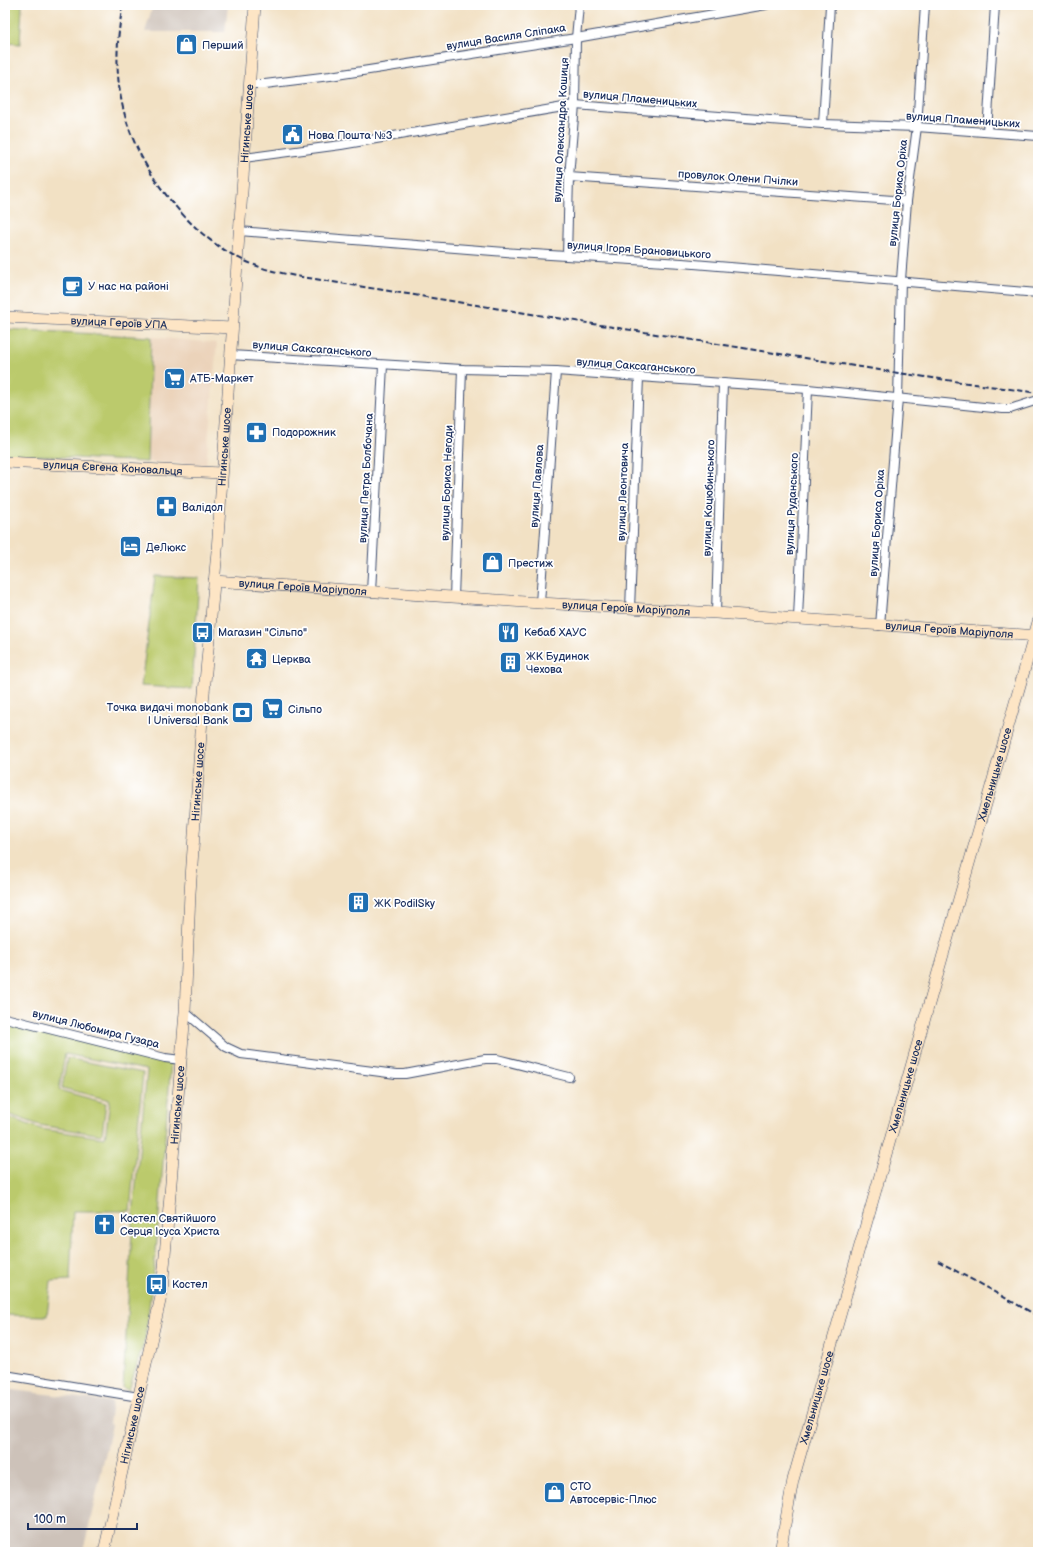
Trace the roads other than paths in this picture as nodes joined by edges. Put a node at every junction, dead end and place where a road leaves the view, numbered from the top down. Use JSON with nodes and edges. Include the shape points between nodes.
{"nodes":[{"id":1,"x":256,"y":5,"type":"edge"},
{"id":2,"x":579,"y":5,"type":"edge"},
{"id":3,"x":766,"y":5,"type":"edge"},
{"id":4,"x":830,"y":5,"type":"edge"},
{"id":5,"x":925,"y":5,"type":"edge"},
{"id":6,"x":995,"y":5,"type":"edge"},
{"id":7,"x":576,"y":38,"type":"junction"},
{"id":8,"x":249,"y":84,"type":"junction"},
{"id":9,"x":575,"y":105,"type":"junction"},
{"id":10,"x":823,"y":124,"type":"junction"},
{"id":11,"x":917,"y":127,"type":"junction"},
{"id":12,"x":987,"y":132,"type":"junction"},
{"id":13,"x":1038,"y":136,"type":"edge"},
{"id":14,"x":244,"y":158,"type":"junction"},
{"id":15,"x":569,"y":177,"type":"junction"},
{"id":16,"x":907,"y":200,"type":"junction"},
{"id":17,"x":239,"y":231,"type":"junction"},
{"id":18,"x":567,"y":256,"type":"junction"},
{"id":19,"x":901,"y":280,"type":"junction"},
{"id":20,"x":1038,"y":293,"type":"edge"},
{"id":21,"x":5,"y":317,"type":"edge"},
{"id":22,"x":232,"y":328,"type":"junction"},
{"id":23,"x":230,"y":355,"type":"junction"},
{"id":24,"x":383,"y":365,"type":"junction"},
{"id":25,"x":462,"y":369,"type":"junction"},
{"id":26,"x":556,"y":371,"type":"junction"},
{"id":27,"x":639,"y":377,"type":"junction"},
{"id":28,"x":723,"y":383,"type":"junction"},
{"id":29,"x":808,"y":389,"type":"junction"},
{"id":30,"x":898,"y":398,"type":"junction"},
{"id":31,"x":1038,"y":400,"type":"edge"},
{"id":32,"x":5,"y":462,"type":"edge"},
{"id":33,"x":221,"y":473,"type":"junction"},
{"id":34,"x":214,"y":581,"type":"junction"},
{"id":35,"x":372,"y":592,"type":"junction"},
{"id":36,"x":454,"y":598,"type":"junction"},
{"id":37,"x":540,"y":603,"type":"junction"},
{"id":38,"x":630,"y":609,"type":"junction"},
{"id":39,"x":716,"y":613,"type":"junction"},
{"id":40,"x":798,"y":619,"type":"junction"},
{"id":41,"x":1038,"y":622,"type":"edge"},
{"id":42,"x":880,"y":626,"type":"junction"},
{"id":43,"x":1036,"y":636,"type":"edge"},
{"id":44,"x":185,"y":1012,"type":"junction"},
{"id":45,"x":5,"y":1018,"type":"edge"},
{"id":46,"x":181,"y":1060,"type":"junction"},
{"id":47,"x":569,"y":1076,"type":"dead end"},
{"id":48,"x":5,"y":1375,"type":"edge"},
{"id":49,"x":139,"y":1396,"type":"junction"},
{"id":50,"x":104,"y":1552,"type":"edge"},
{"id":51,"x":780,"y":1552,"type":"edge"}],
"edges":[{"from":1,"to":8,"type":"main road","name":"Нігинське шосе"},
{"from":2,"to":7,"type":"street","name":"вулиця Олександра Кошиця"},
{"from":3,"to":7,"type":"street","name":"вулиця Василя Сліпака"},
{"from":4,"to":10,"type":"street"},
{"from":5,"to":11,"type":"street","name":"вулиця Бориса Оріха"},
{"from":6,"to":12,"type":"street"},
{"from":7,"to":8,"type":"street","name":"вулиця Василя Сліпака","via":[[330,76]]},
{"from":7,"to":9,"type":"street","name":"вулиця Олександра Кошиця"},
{"from":8,"to":14,"type":"main road","name":"Нігинське шосе"},
{"from":9,"to":10,"type":"street","name":"вулиця Пламеницьких"},
{"from":9,"to":14,"type":"street","name":"вулиця Пламеницьких","via":[[341,145]]},
{"from":9,"to":15,"type":"street","name":"вулиця Олександра Кошиця"},
{"from":10,"to":11,"type":"street","name":"вулиця Пламеницьких"},
{"from":11,"to":12,"type":"street","name":"вулиця Пламеницьких"},
{"from":11,"to":16,"type":"street","name":"вулиця Бориса Оріха"},
{"from":12,"to":13,"type":"street","name":"вулиця Пламеницьких"},
{"from":14,"to":17,"type":"main road","name":"Нігинське шосе"},
{"from":15,"to":16,"type":"street","name":"провулок Олени Пчілки"},
{"from":15,"to":18,"type":"street","name":"вулиця Олександра Кошиця"},
{"from":16,"to":19,"type":"street","name":"вулиця Бориса Оріха"},
{"from":17,"to":18,"type":"street","name":"вулиця Ігоря Брановицького"},
{"from":17,"to":22,"type":"main road","name":"Нігинське шосе"},
{"from":18,"to":19,"type":"street","name":"вулиця Ігоря Брановицького"},
{"from":19,"to":20,"type":"street","name":"вулиця Ігоря Брановицького"},
{"from":19,"to":30,"type":"street","name":"вулиця Бориса Оріха"},
{"from":21,"to":22,"type":"main road","name":"вулиця Героїв УПА"},
{"from":22,"to":23,"type":"main road","name":"Нігинське шосе"},
{"from":23,"to":24,"type":"street","name":"вулиця Саксаганського"},
{"from":23,"to":33,"type":"main road","name":"Нігинське шосе"},
{"from":24,"to":25,"type":"street","name":"вулиця Саксаганського"},
{"from":24,"to":35,"type":"street","name":"вулиця Петра Болбочана"},
{"from":25,"to":26,"type":"street","name":"вулиця Саксаганського"},
{"from":25,"to":36,"type":"street","name":"вулиця Бориса Негоди"},
{"from":26,"to":27,"type":"street","name":"вулиця Саксаганського"},
{"from":26,"to":37,"type":"street","name":"вулиця Павлова"},
{"from":27,"to":28,"type":"street","name":"вулиця Саксаганського"},
{"from":27,"to":38,"type":"street","name":"вулиця Леонтовича"},
{"from":28,"to":29,"type":"street","name":"вулиця Саксаганського"},
{"from":28,"to":39,"type":"street","name":"вулиця Коцюбинського"},
{"from":29,"to":30,"type":"street","name":"вулиця Саксаганського"},
{"from":29,"to":40,"type":"street","name":"вулиця Руданського"},
{"from":30,"to":31,"type":"street","name":"вулиця Саксаганського","via":[[1010,409]]},
{"from":30,"to":42,"type":"street","name":"вулиця Бориса Оріха"},
{"from":32,"to":33,"type":"main road","name":"вулиця Євгена Коновальця"},
{"from":33,"to":34,"type":"main road","name":"Нігинське шосе"},
{"from":34,"to":35,"type":"main road","name":"вулиця Героїв Маріуполя"},
{"from":34,"to":44,"type":"main road","name":"Нігинське шосе","via":[[190,893]]},
{"from":35,"to":36,"type":"main road","name":"вулиця Героїв Маріуполя"},
{"from":36,"to":37,"type":"main road","name":"вулиця Героїв Маріуполя"},
{"from":37,"to":38,"type":"main road","name":"вулиця Героїв Маріуполя"},
{"from":38,"to":39,"type":"main road","name":"вулиця Героїв Маріуполя"},
{"from":39,"to":40,"type":"main road","name":"вулиця Героїв Маріуполя"},
{"from":40,"to":42,"type":"main road","name":"вулиця Героїв Маріуполя"},
{"from":41,"to":43,"type":"main road","name":"Хмельницьке шосе"},
{"from":42,"to":43,"type":"main road","name":"вулиця Героїв Маріуполя"},
{"from":43,"to":51,"type":"main road","name":"Хмельницьке шосе","via":[[793,1480]]},
{"from":44,"to":46,"type":"main road","name":"Нігинське шосе"},
{"from":44,"to":47,"type":"street","via":[[226,1047],[241,1054],[396,1074],[497,1059]]},
{"from":45,"to":46,"type":"street","name":"вулиця Любомира Гузара"},
{"from":46,"to":49,"type":"main road","name":"Нігинське шосе","via":[[162,1292]]},
{"from":48,"to":49,"type":"street"},
{"from":49,"to":50,"type":"main road","name":"Нігинське шосе"}]}
